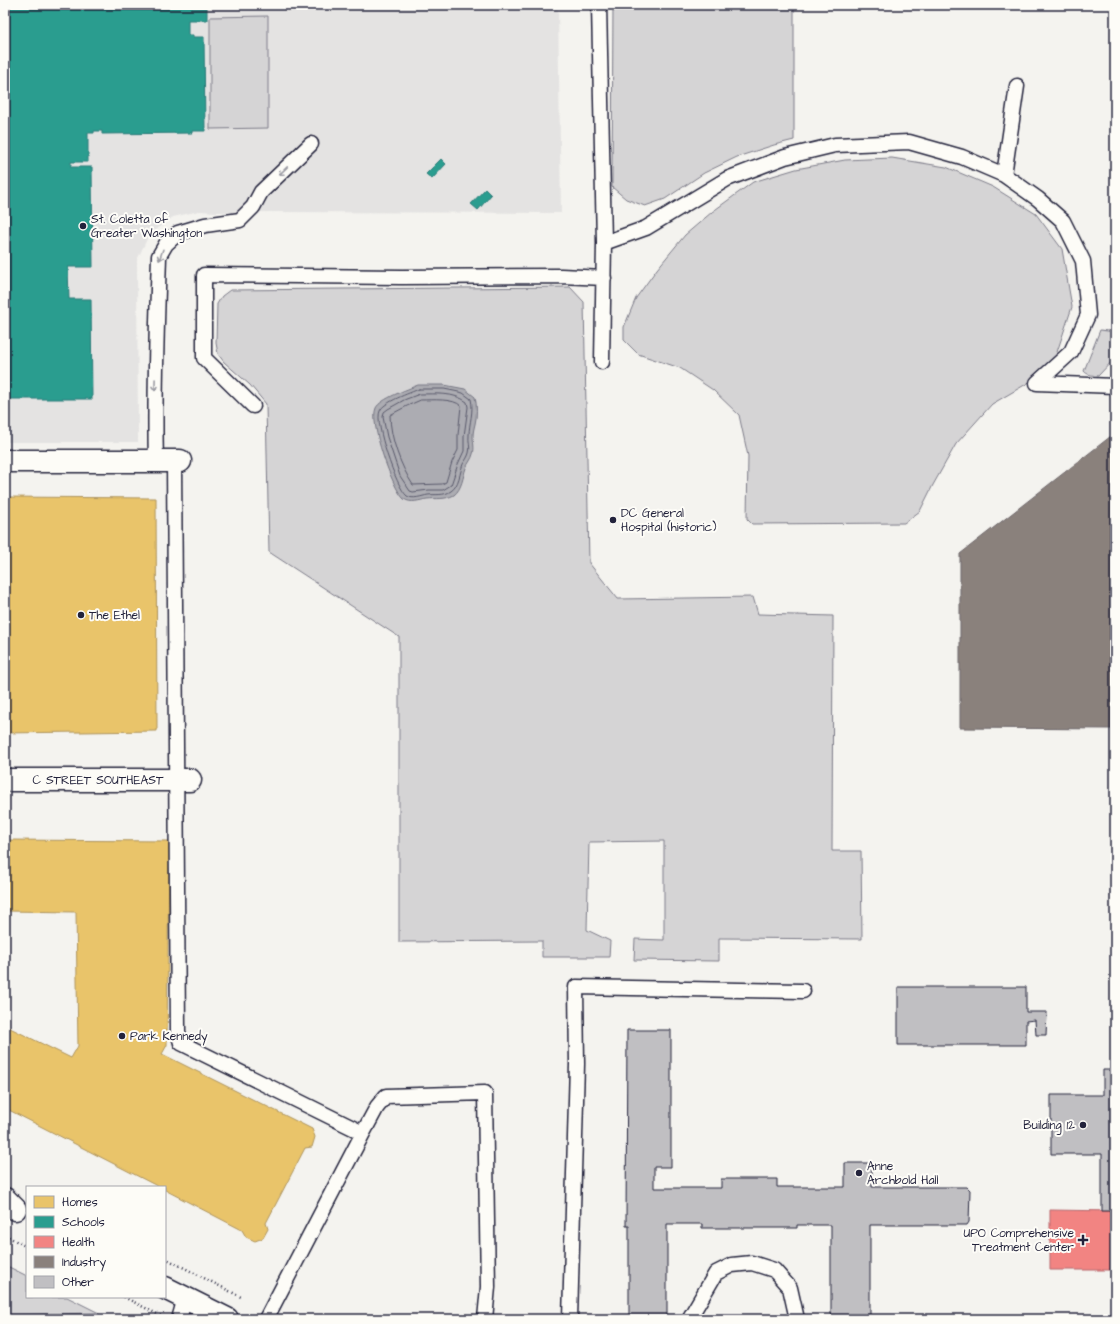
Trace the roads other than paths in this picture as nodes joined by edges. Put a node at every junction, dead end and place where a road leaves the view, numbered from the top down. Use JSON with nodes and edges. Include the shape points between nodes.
{"nodes":[{"id":1,"x":599,"y":5,"type":"edge"},
{"id":2,"x":1017,"y":86,"type":"dead end"},
{"id":3,"x":311,"y":144,"type":"dead end"},
{"id":4,"x":1004,"y":175,"type":"junction"},
{"id":5,"x":604,"y":243,"type":"junction"},
{"id":6,"x":604,"y":278,"type":"junction"},
{"id":7,"x":602,"y":362,"type":"dead end"},
{"id":8,"x":1115,"y":386,"type":"edge"},
{"id":9,"x":253,"y":406,"type":"dead end"},
{"id":10,"x":5,"y":461,"type":"edge"},
{"id":11,"x":170,"y":461,"type":"junction"},
{"id":12,"x":5,"y":780,"type":"edge"},
{"id":13,"x":184,"y":780,"type":"junction"},
{"id":14,"x":803,"y":992,"type":"dead end"},
{"id":15,"x":362,"y":1133,"type":"junction"},
{"id":16,"x":166,"y":1288,"type":"edge"},
{"id":17,"x":185,"y":1298,"type":"junction"},
{"id":18,"x":179,"y":1319,"type":"edge"},
{"id":19,"x":227,"y":1319,"type":"edge"},
{"id":20,"x":266,"y":1319,"type":"edge"},
{"id":21,"x":485,"y":1319,"type":"edge"},
{"id":22,"x":570,"y":1319,"type":"edge"},
{"id":23,"x":689,"y":1319,"type":"edge"},
{"id":24,"x":797,"y":1319,"type":"edge"}],
"edges":[{"from":1,"to":5,"type":"lane"},
{"from":2,"to":4,"type":"lane"},
{"from":3,"to":11,"type":"lane","one_way":true,"via":[[261,192],[253,207],[240,220],[205,225],[178,233],[166,244],[159,256],[155,421]]},
{"from":4,"to":5,"type":"lane","via":[[962,157],[910,142],[835,145],[785,157],[727,179],[646,228]]},
{"from":4,"to":8,"type":"lane","via":[[1063,221],[1083,261],[1088,315],[1071,352],[1036,383]]},
{"from":5,"to":6,"type":"lane"},
{"from":6,"to":7,"type":"lane"},
{"from":6,"to":9,"type":"lane","via":[[204,275],[204,358]]},
{"from":10,"to":11,"type":"street"},
{"from":11,"to":13,"type":"lane"},
{"from":12,"to":13,"type":"street","name":"C STREET SOUTHEAST"},
{"from":13,"to":15,"type":"lane","via":[[178,1032],[181,1043]]},
{"from":14,"to":22,"type":"lane","via":[[576,987],[577,1064]]},
{"from":15,"to":20,"type":"lane"},
{"from":15,"to":21,"type":"lane","via":[[386,1096],[485,1093],[488,1287]]},
{"from":16,"to":17,"type":"street"},
{"from":17,"to":18,"type":"lane"},
{"from":17,"to":19,"type":"street"},
{"from":23,"to":24,"type":"lane","via":[[716,1273],[732,1265],[752,1264],[774,1270],[790,1288]]}]}
